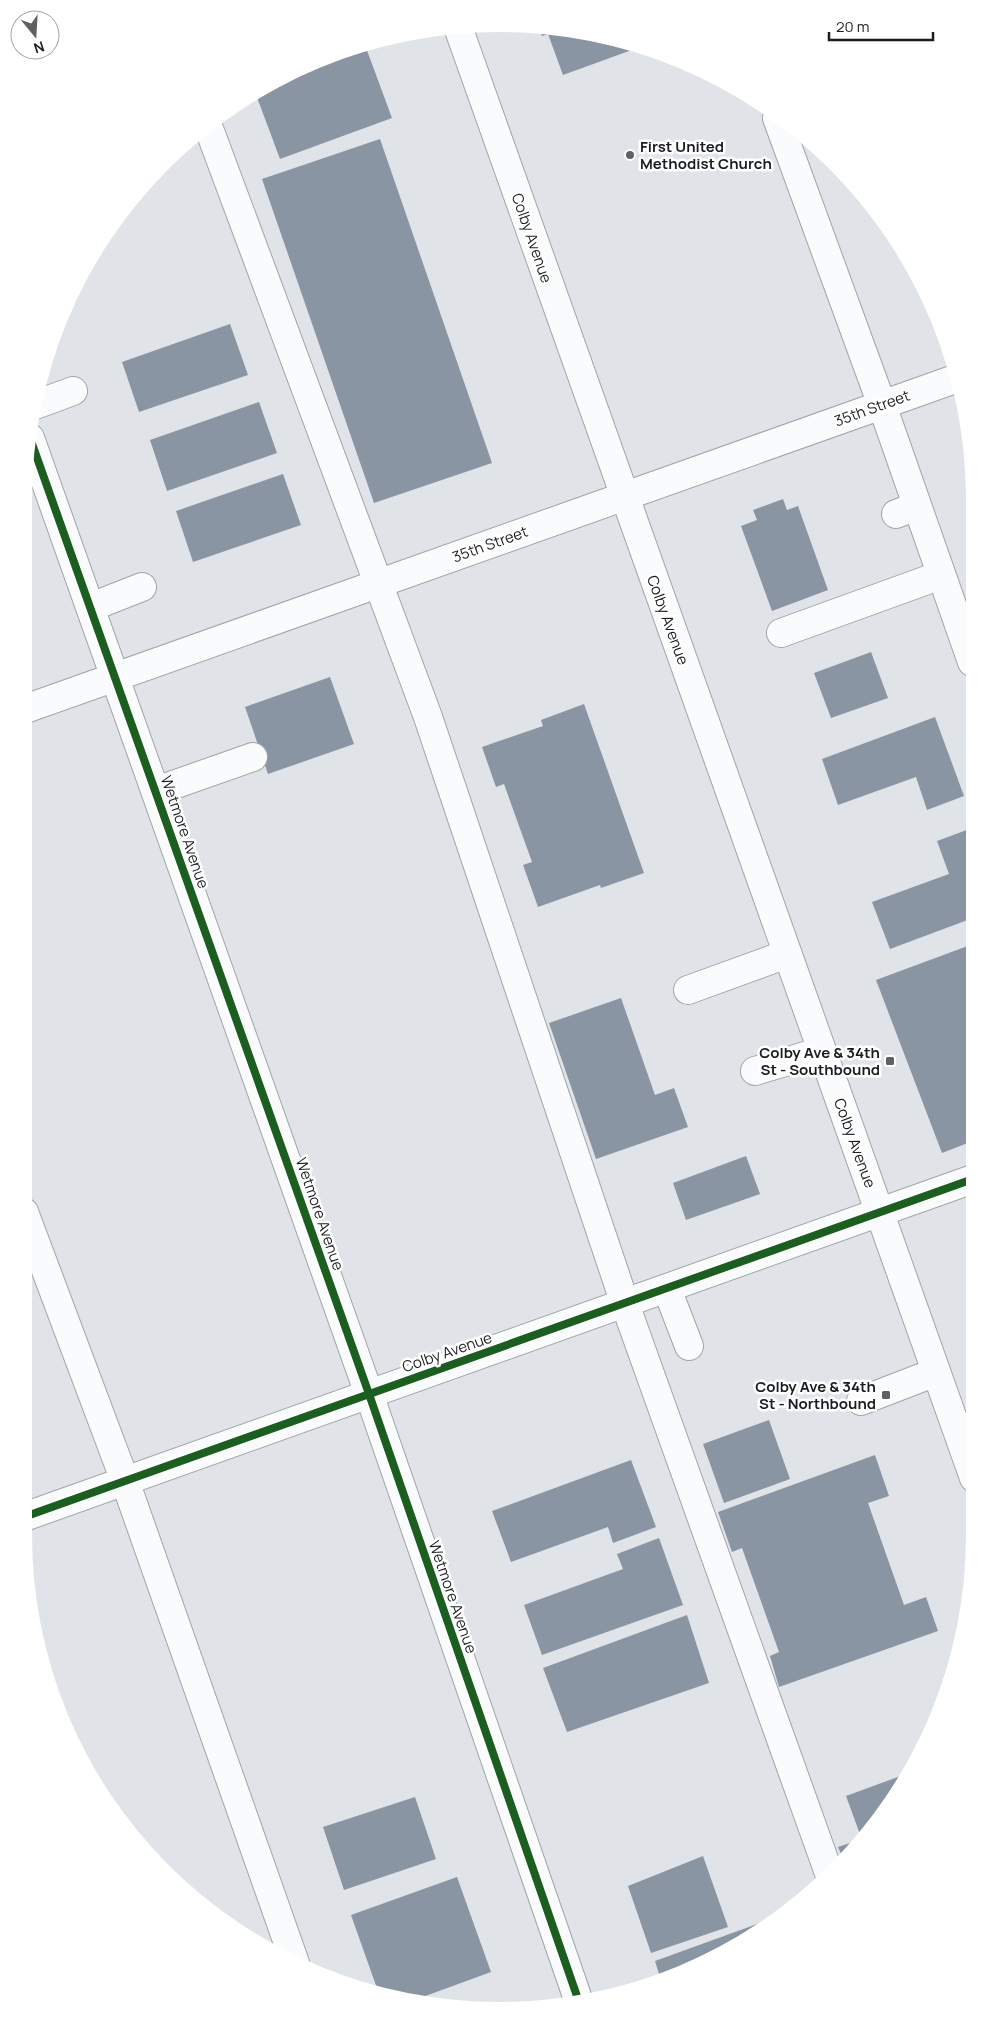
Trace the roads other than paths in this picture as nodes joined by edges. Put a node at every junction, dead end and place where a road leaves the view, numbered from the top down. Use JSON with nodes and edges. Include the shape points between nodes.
{"nodes":[{"id":1,"x":460,"y":34,"type":"edge"},
{"id":2,"x":781,"y":127,"type":"edge"},
{"id":3,"x":211,"y":133,"type":"edge"},
{"id":4,"x":951,"y":379,"type":"edge"},
{"id":5,"x":73,"y":390,"type":"dead end"},
{"id":6,"x":42,"y":402,"type":"edge"},
{"id":7,"x":882,"y":405,"type":"junction"},
{"id":8,"x":35,"y":451,"type":"edge"},
{"id":9,"x":624,"y":496,"type":"junction"},
{"id":10,"x":942,"y":575,"type":"junction"},
{"id":11,"x":379,"y":583,"type":"junction"},
{"id":12,"x":142,"y":587,"type":"dead end"},
{"id":13,"x":91,"y":607,"type":"junction"},
{"id":14,"x":780,"y":633,"type":"dead end"},
{"id":15,"x":966,"y":645,"type":"edge"},
{"id":16,"x":117,"y":678,"type":"junction"},
{"id":17,"x":32,"y":706,"type":"edge"},
{"id":18,"x":253,"y":757,"type":"dead end"},
{"id":19,"x":156,"y":791,"type":"junction"},
{"id":20,"x":787,"y":954,"type":"junction"},
{"id":21,"x":688,"y":990,"type":"dead end"},
{"id":22,"x":822,"y":1051,"type":"junction"},
{"id":23,"x":755,"y":1071,"type":"dead end"},
{"id":24,"x":966,"y":1181,"type":"edge"},
{"id":25,"x":880,"y":1212,"type":"junction"},
{"id":26,"x":32,"y":1233,"type":"edge"},
{"id":27,"x":667,"y":1289,"type":"junction"},
{"id":28,"x":625,"y":1304,"type":"junction"},
{"id":29,"x":689,"y":1346,"type":"dead end"},
{"id":30,"x":936,"y":1372,"type":"junction"},
{"id":31,"x":369,"y":1394,"type":"junction"},
{"id":32,"x":861,"y":1401,"type":"dead end"},
{"id":33,"x":966,"y":1456,"type":"edge"},
{"id":34,"x":125,"y":1481,"type":"junction"},
{"id":35,"x":32,"y":1514,"type":"edge"},
{"id":36,"x":820,"y":1866,"type":"edge"},
{"id":37,"x":290,"y":1953,"type":"edge"},
{"id":38,"x":577,"y":1996,"type":"edge"}],
"edges":[{"from":1,"to":9,"type":"street","name":"Colby Avenue"},
{"from":2,"to":7,"type":"street"},
{"from":3,"to":11,"type":"street"},
{"from":4,"to":7,"type":"street","name":"35th Street"},
{"from":5,"to":6,"type":"street"},
{"from":7,"to":9,"type":"street","name":"35th Street"},
{"from":7,"to":10,"type":"street","via":[[907,510]]},
{"from":8,"to":13,"type":"street","name":"Wetmore Avenue"},
{"from":9,"to":11,"type":"street","name":"35th Street"},
{"from":9,"to":20,"type":"street","name":"Colby Avenue"},
{"from":10,"to":14,"type":"street"},
{"from":10,"to":15,"type":"street"},
{"from":11,"to":16,"type":"street","name":"35th Street"},
{"from":11,"to":28,"type":"street","via":[[428,717]]},
{"from":12,"to":13,"type":"street"},
{"from":13,"to":16,"type":"street","name":"Wetmore Avenue"},
{"from":16,"to":17,"type":"street","name":"35th Street"},
{"from":16,"to":19,"type":"street","name":"Wetmore Avenue"},
{"from":18,"to":19,"type":"street"},
{"from":19,"to":31,"type":"street","name":"Wetmore Avenue"},
{"from":20,"to":21,"type":"street"},
{"from":20,"to":22,"type":"street","name":"Colby Avenue"},
{"from":22,"to":23,"type":"street"},
{"from":22,"to":25,"type":"street","name":"Colby Avenue"},
{"from":24,"to":25,"type":"street"},
{"from":25,"to":27,"type":"street","name":"Colby Avenue"},
{"from":25,"to":30,"type":"street","name":"Colby Avenue"},
{"from":26,"to":34,"type":"street"},
{"from":27,"to":28,"type":"street","name":"Colby Avenue"},
{"from":27,"to":29,"type":"street"},
{"from":28,"to":31,"type":"street","name":"Colby Avenue"},
{"from":28,"to":36,"type":"street"},
{"from":30,"to":32,"type":"street"},
{"from":30,"to":33,"type":"street","name":"Colby Avenue"},
{"from":31,"to":34,"type":"street","name":"Colby Avenue"},
{"from":31,"to":38,"type":"street","name":"Wetmore Avenue"},
{"from":34,"to":35,"type":"street","name":"Colby Avenue"},
{"from":34,"to":37,"type":"street"}]}
